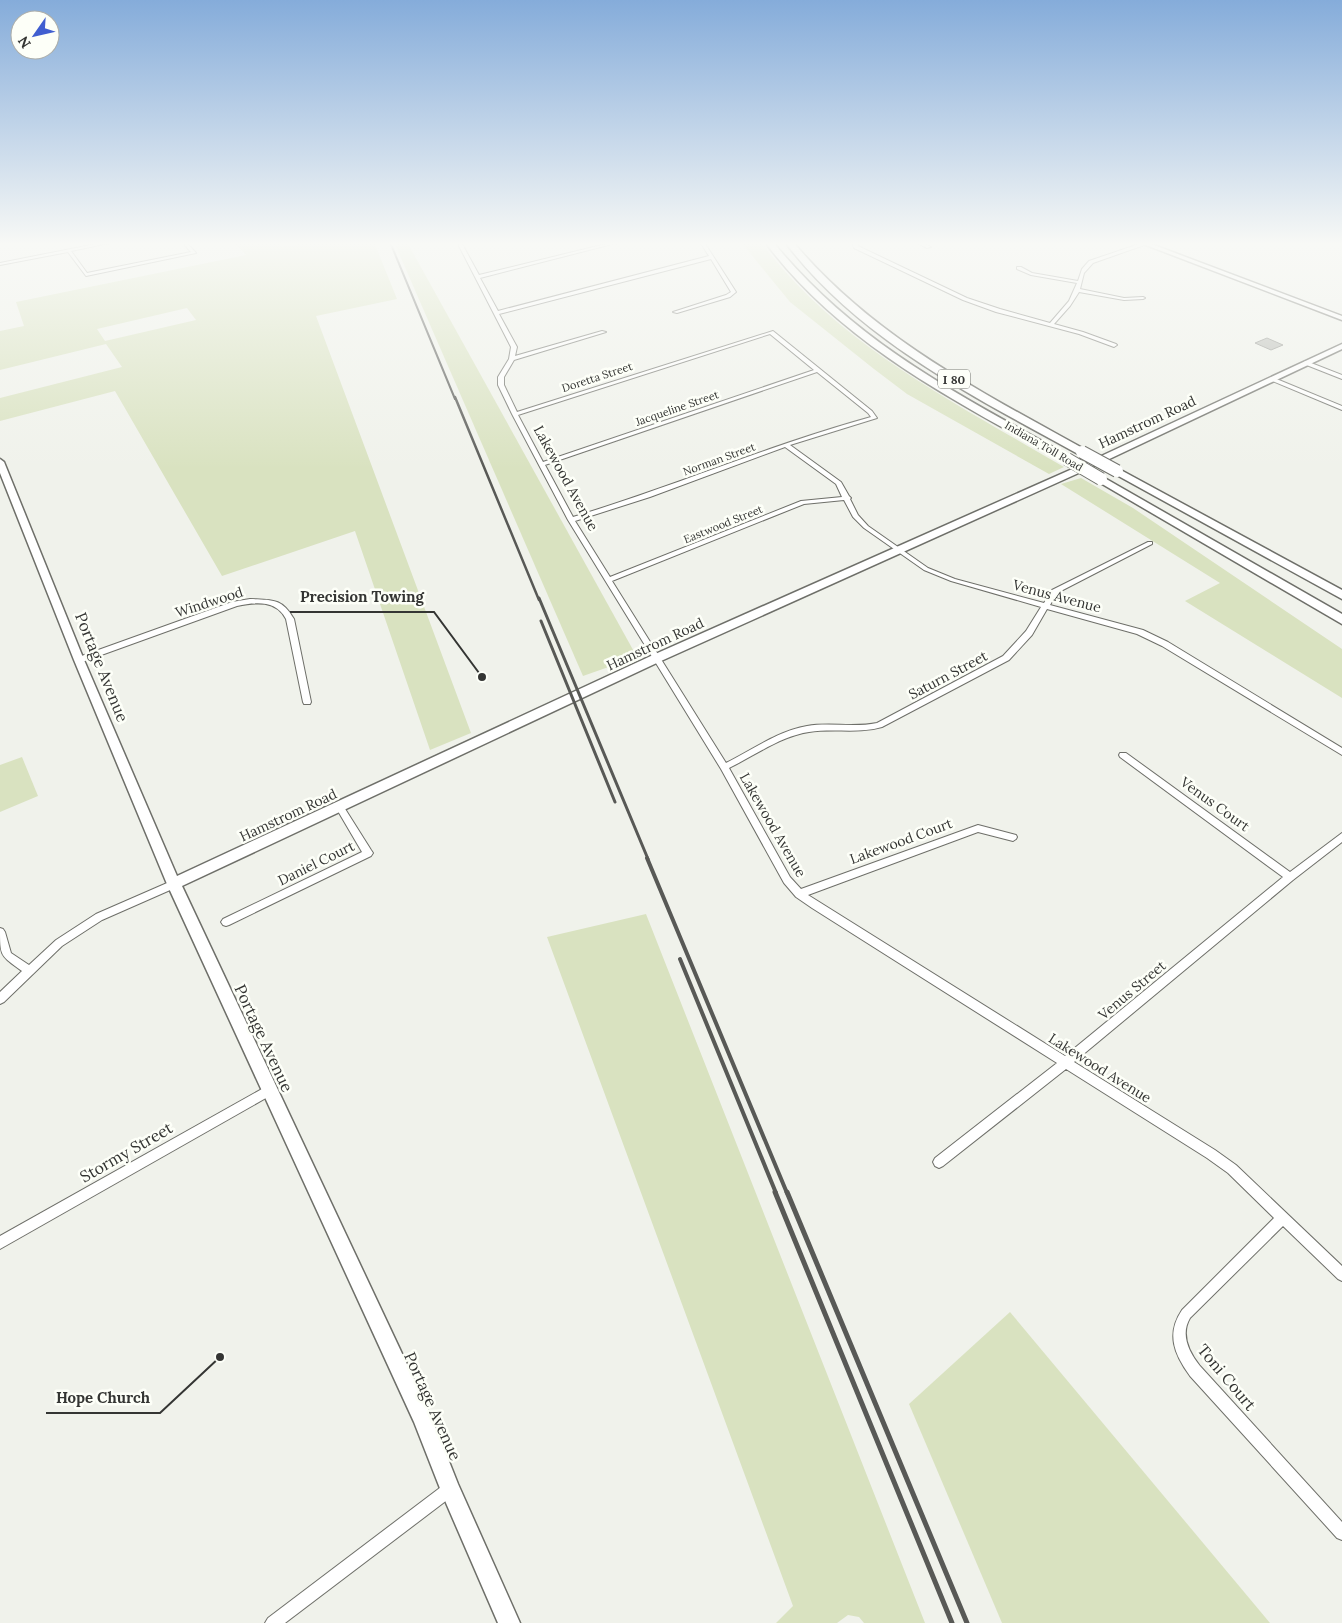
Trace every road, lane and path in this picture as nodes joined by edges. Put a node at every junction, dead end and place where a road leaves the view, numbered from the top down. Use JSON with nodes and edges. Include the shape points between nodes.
{"nodes":[{"id":1,"x":499,"y":318,"type":"edge"},
{"id":2,"x":844,"y":318,"type":"edge"},
{"id":3,"x":868,"y":318,"type":"edge"},
{"id":4,"x":1024,"y":318,"type":"edge"},
{"id":5,"x":1058,"y":318,"type":"edge"},
{"id":6,"x":1052,"y":324,"type":"junction"},
{"id":7,"x":604,"y":332,"type":"dead end"},
{"id":8,"x":771,"y":332,"type":"joint"},
{"id":9,"x":1114,"y":345,"type":"dead end"},
{"id":10,"x":1342,"y":346,"type":"edge"},
{"id":11,"x":512,"y":359,"type":"junction"},
{"id":12,"x":1306,"y":363,"type":"junction"},
{"id":13,"x":818,"y":370,"type":"junction"},
{"id":14,"x":1342,"y":378,"type":"edge"},
{"id":15,"x":1272,"y":379,"type":"junction"},
{"id":16,"x":1342,"y":408,"type":"edge"},
{"id":17,"x":515,"y":414,"type":"junction"},
{"id":18,"x":874,"y":418,"type":"joint"},
{"id":19,"x":786,"y":445,"type":"junction"},
{"id":20,"x":0,"y":462,"type":"edge"},
{"id":21,"x":542,"y":464,"type":"junction"},
{"id":22,"x":1117,"y":471,"type":"joint"},
{"id":23,"x":848,"y":498,"type":"junction"},
{"id":24,"x":572,"y":520,"type":"junction"},
{"id":25,"x":1150,"y":543,"type":"dead end"},
{"id":26,"x":897,"y":549,"type":"junction"},
{"id":27,"x":608,"y":580,"type":"junction"},
{"id":28,"x":1342,"y":595,"type":"edge"},
{"id":29,"x":1044,"y":606,"type":"junction"},
{"id":30,"x":1342,"y":620,"type":"edge"},
{"id":31,"x":656,"y":658,"type":"junction"},
{"id":32,"x":79,"y":660,"type":"junction"},
{"id":33,"x":307,"y":702,"type":"dead end"},
{"id":34,"x":1342,"y":752,"type":"edge"},
{"id":35,"x":1123,"y":755,"type":"dead end"},
{"id":36,"x":724,"y":767,"type":"junction"},
{"id":37,"x":339,"y":806,"type":"junction"},
{"id":38,"x":1014,"y":837,"type":"dead end"},
{"id":39,"x":1342,"y":837,"type":"edge"},
{"id":40,"x":1290,"y":877,"type":"junction"},
{"id":41,"x":174,"y":884,"type":"junction"},
{"id":42,"x":799,"y":894,"type":"junction"},
{"id":43,"x":226,"y":922,"type":"dead end"},
{"id":44,"x":0,"y":932,"type":"edge"},
{"id":45,"x":30,"y":971,"type":"junction"},
{"id":46,"x":0,"y":999,"type":"edge"},
{"id":47,"x":1066,"y":1062,"type":"junction"},
{"id":48,"x":269,"y":1090,"type":"junction"},
{"id":49,"x":939,"y":1162,"type":"dead end"},
{"id":50,"x":1282,"y":1218,"type":"junction"},
{"id":51,"x":0,"y":1243,"type":"edge"},
{"id":52,"x":1342,"y":1275,"type":"edge"},
{"id":53,"x":450,"y":1489,"type":"junction"},
{"id":54,"x":1342,"y":1533,"type":"edge"},
{"id":55,"x":273,"y":1623,"type":"edge"},
{"id":56,"x":509,"y":1623,"type":"edge"}],
"edges":[{"from":1,"to":11,"type":"street","via":[[514,347]]},
{"from":2,"to":30,"type":"highway","name":"Indiana Toll Road","number":"I 80","bridge":true,"via":[[882,348],[949,392]]},
{"from":3,"to":22,"type":"highway","name":"Indiana Toll Road","number":"I 80","bridge":true,"via":[[967,387]]},
{"from":4,"to":6,"type":"street"},
{"from":5,"to":6,"type":"street"},
{"from":6,"to":9,"type":"street","via":[[1087,333]]},
{"from":7,"to":11,"type":"street"},
{"from":8,"to":13,"type":"street"},
{"from":8,"to":17,"type":"street","name":"Doretta Street"},
{"from":10,"to":12,"type":"street","name":"Hamstrom Road"},
{"from":11,"to":17,"type":"street","name":"Lakewood Avenue","via":[[501,377],[501,385]]},
{"from":12,"to":14,"type":"street"},
{"from":12,"to":15,"type":"street","name":"Hamstrom Road"},
{"from":13,"to":18,"type":"street"},
{"from":13,"to":21,"type":"street","name":"Jacqueline Street"},
{"from":15,"to":16,"type":"street"},
{"from":15,"to":26,"type":"street","name":"Hamstrom Road","via":[[1100,460]]},
{"from":17,"to":21,"type":"street","name":"Lakewood Avenue"},
{"from":18,"to":19,"type":"street","name":"Norman Street"},
{"from":19,"to":23,"type":"street","name":"Venus Avenue","via":[[839,483]]},
{"from":19,"to":24,"type":"street","name":"Norman Street"},
{"from":20,"to":32,"type":"street","name":"Portage Avenue"},
{"from":21,"to":24,"type":"street","name":"Lakewood Avenue"},
{"from":22,"to":28,"type":"highway","name":"Indiana Toll Road","number":"I 80"},
{"from":23,"to":26,"type":"street","name":"Venus Avenue","via":[[860,522]]},
{"from":23,"to":27,"type":"street","name":"Eastwood Street","via":[[803,502]]},
{"from":24,"to":27,"type":"street","name":"Lakewood Avenue"},
{"from":25,"to":29,"type":"street","name":"Saturn Street","via":[[1054,592]]},
{"from":26,"to":29,"type":"street","name":"Venus Avenue","via":[[926,569],[953,580]]},
{"from":26,"to":31,"type":"street","name":"Hamstrom Road"},
{"from":27,"to":31,"type":"street","name":"Lakewood Avenue"},
{"from":29,"to":34,"type":"street","name":"Venus Avenue","via":[[1140,632],[1165,644]]},
{"from":29,"to":36,"type":"street","name":"Saturn Street","via":[[1006,658],[879,725],[863,730],[824,727],[798,731]]},
{"from":31,"to":36,"type":"street","name":"Lakewood Avenue"},
{"from":31,"to":37,"type":"street","name":"Hamstrom Road"},
{"from":32,"to":33,"type":"street","name":"Windwood","via":[[235,604],[276,603],[290,619]]},
{"from":32,"to":41,"type":"street","name":"Portage Avenue"},
{"from":35,"to":40,"type":"street","name":"Venus Court"},
{"from":36,"to":42,"type":"street","name":"Lakewood Avenue","via":[[787,880]]},
{"from":37,"to":41,"type":"street","name":"Hamstrom Road"},
{"from":37,"to":43,"type":"street","name":"Daniel Court","via":[[368,853]]},
{"from":38,"to":42,"type":"street","name":"Lakewood Court","via":[[978,828]]},
{"from":39,"to":40,"type":"street","name":"Venus Street"},
{"from":40,"to":47,"type":"street","name":"Venus Street"},
{"from":41,"to":45,"type":"street","name":"Hamstrom Road","via":[[99,917],[59,943]]},
{"from":41,"to":48,"type":"street","name":"Portage Avenue"},
{"from":42,"to":47,"type":"street","name":"Lakewood Avenue"},
{"from":44,"to":45,"type":"street","via":[[7,956]]},
{"from":45,"to":46,"type":"street","name":"Hamstrom Road"},
{"from":47,"to":49,"type":"street","name":"Venus Street"},
{"from":47,"to":50,"type":"street","name":"Lakewood Avenue","via":[[1232,1169]]},
{"from":48,"to":51,"type":"street","name":"Stormy Street"},
{"from":48,"to":53,"type":"street","name":"Portage Avenue","via":[[422,1418]]},
{"from":50,"to":52,"type":"street","name":"Lakewood Avenue"},
{"from":50,"to":54,"type":"street","name":"Toni Court","via":[[1186,1314],[1180,1322],[1180,1343],[1195,1371]]},
{"from":53,"to":55,"type":"street"},
{"from":53,"to":56,"type":"street","name":"Portage Avenue"}]}
